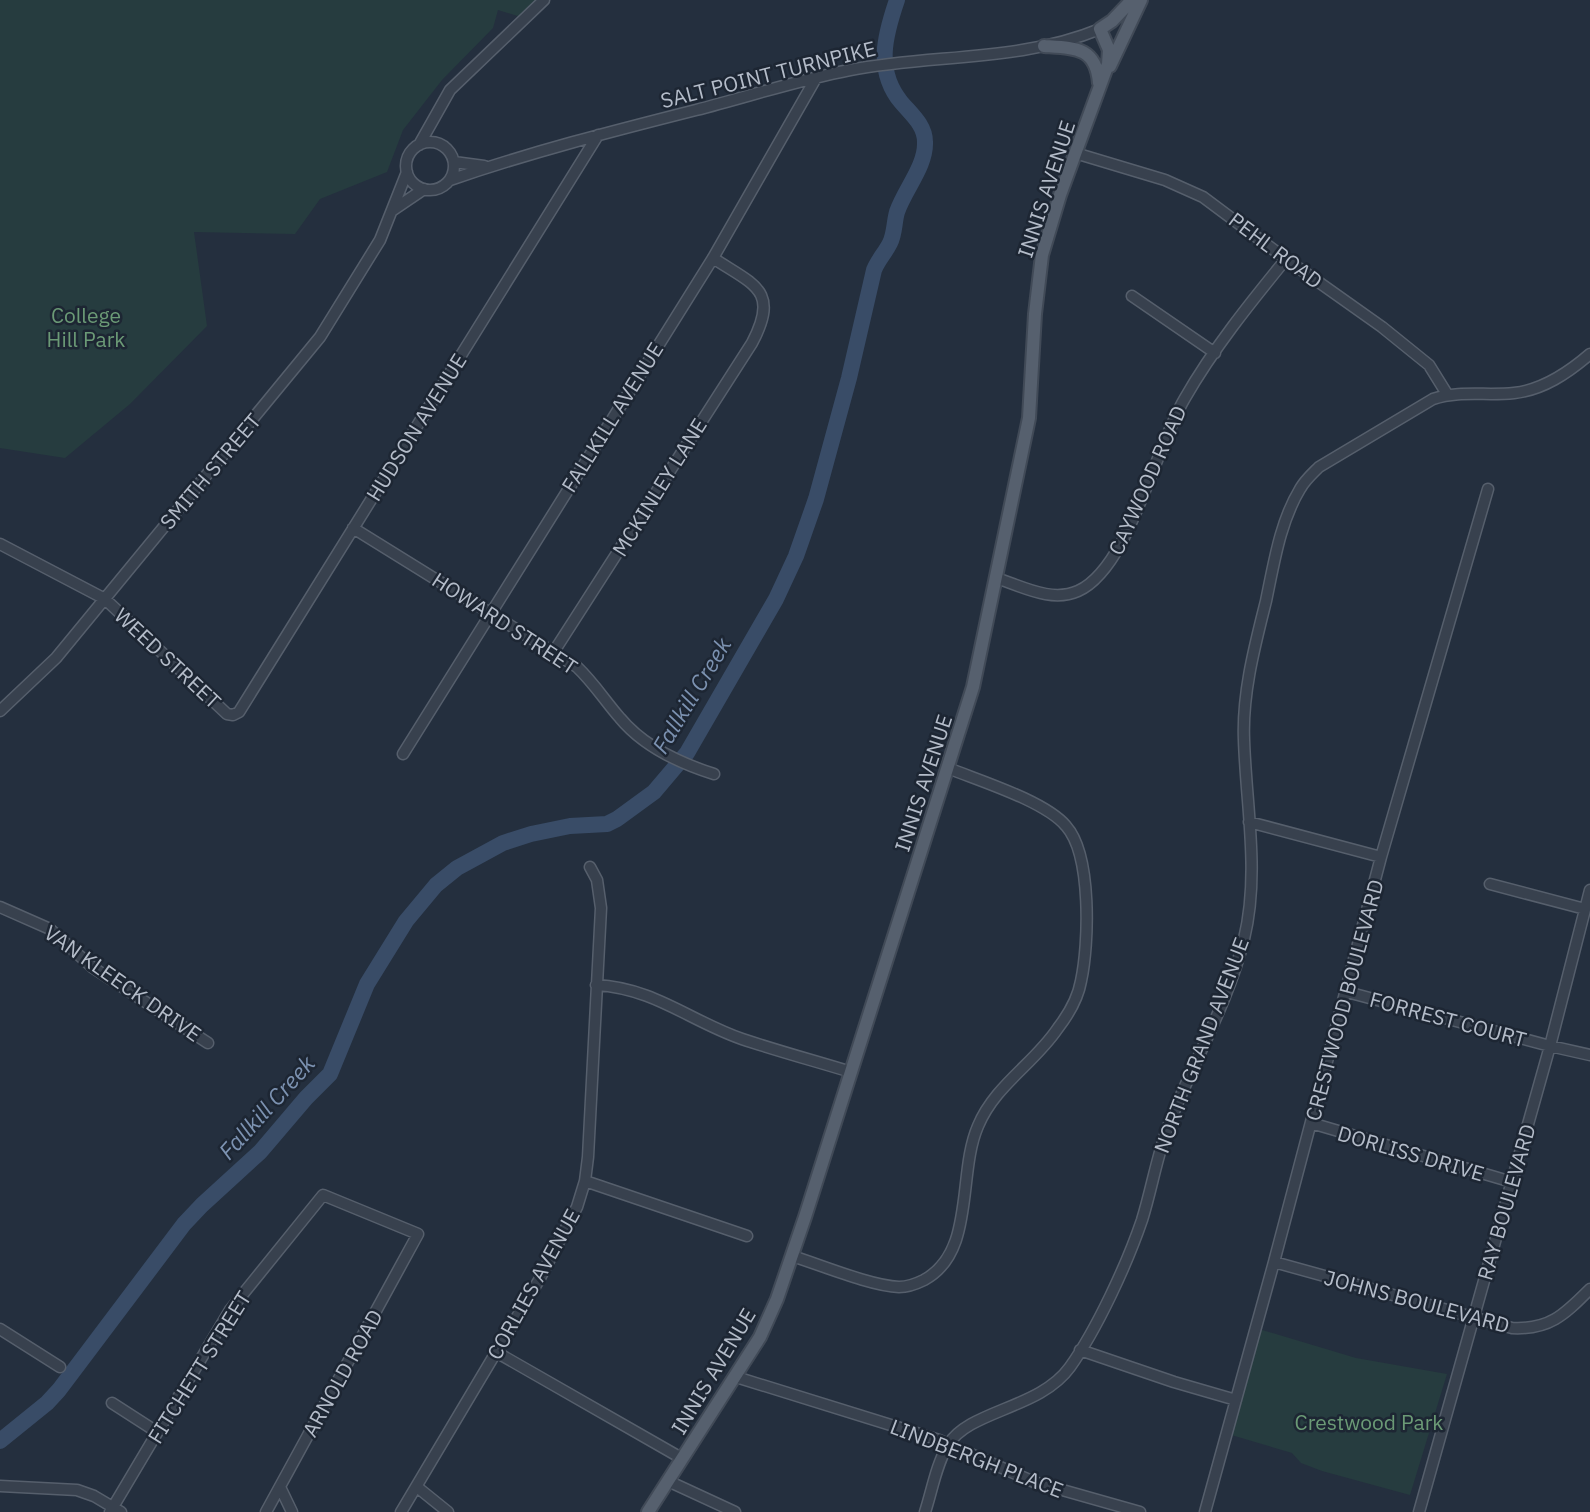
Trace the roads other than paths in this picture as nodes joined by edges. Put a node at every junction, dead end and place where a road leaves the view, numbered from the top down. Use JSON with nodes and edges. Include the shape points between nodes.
{"nodes":[{"id":1,"x":544,"y":0,"type":"edge"},
{"id":2,"x":1132,"y":0,"type":"edge"},
{"id":3,"x":1141,"y":0,"type":"edge"},
{"id":4,"x":1100,"y":29,"type":"junction"},
{"id":5,"x":1044,"y":46,"type":"junction"},
{"id":6,"x":816,"y":78,"type":"junction"},
{"id":7,"x":1100,"y":89,"type":"junction"},
{"id":8,"x":435,"y":117,"type":"junction"},
{"id":9,"x":598,"y":135,"type":"junction"},
{"id":10,"x":419,"y":145,"type":"junction"},
{"id":11,"x":440,"y":145,"type":"junction"},
{"id":12,"x":1076,"y":153,"type":"junction"},
{"id":13,"x":454,"y":162,"type":"junction"},
{"id":14,"x":488,"y":167,"type":"junction"},
{"id":15,"x":407,"y":172,"type":"junction"},
{"id":16,"x":450,"y":180,"type":"junction"},
{"id":17,"x":424,"y":190,"type":"junction"},
{"id":18,"x":392,"y":211,"type":"junction"},
{"id":19,"x":713,"y":258,"type":"junction"},
{"id":20,"x":1286,"y":259,"type":"junction"},
{"id":21,"x":1132,"y":296,"type":"dead end"},
{"id":22,"x":1215,"y":353,"type":"junction"},
{"id":23,"x":1590,"y":354,"type":"edge"},
{"id":24,"x":1447,"y":394,"type":"junction"},
{"id":25,"x":1489,"y":489,"type":"dead end"},
{"id":26,"x":353,"y":528,"type":"junction"},
{"id":27,"x":0,"y":544,"type":"edge"},
{"id":28,"x":996,"y":578,"type":"junction"},
{"id":29,"x":105,"y":599,"type":"junction"},
{"id":30,"x":491,"y":612,"type":"junction"},
{"id":31,"x":553,"y":653,"type":"junction"},
{"id":32,"x":0,"y":711,"type":"edge"},
{"id":33,"x":233,"y":715,"type":"joint"},
{"id":34,"x":402,"y":754,"type":"dead end"},
{"id":35,"x":948,"y":768,"type":"junction"},
{"id":36,"x":714,"y":774,"type":"dead end"},
{"id":37,"x":1249,"y":822,"type":"junction"},
{"id":38,"x":1381,"y":857,"type":"junction"},
{"id":39,"x":590,"y":867,"type":"dead end"},
{"id":40,"x":1490,"y":884,"type":"dead end"},
{"id":41,"x":1590,"y":890,"type":"edge"},
{"id":42,"x":0,"y":907,"type":"edge"},
{"id":43,"x":1585,"y":909,"type":"junction"},
{"id":44,"x":596,"y":985,"type":"junction"},
{"id":45,"x":1347,"y":992,"type":"junction"},
{"id":46,"x":208,"y":1042,"type":"dead end"},
{"id":47,"x":1550,"y":1046,"type":"junction"},
{"id":48,"x":1590,"y":1055,"type":"edge"},
{"id":49,"x":851,"y":1072,"type":"junction"},
{"id":50,"x":1311,"y":1123,"type":"junction"},
{"id":51,"x":585,"y":1181,"type":"junction"},
{"id":52,"x":1512,"y":1182,"type":"junction"},
{"id":53,"x":323,"y":1195,"type":"joint"},
{"id":54,"x":747,"y":1236,"type":"dead end"},
{"id":55,"x":792,"y":1256,"type":"junction"},
{"id":56,"x":1274,"y":1262,"type":"junction"},
{"id":57,"x":1590,"y":1289,"type":"edge"},
{"id":58,"x":1473,"y":1318,"type":"junction"},
{"id":59,"x":0,"y":1329,"type":"edge"},
{"id":60,"x":1080,"y":1350,"type":"junction"},
{"id":61,"x":496,"y":1352,"type":"junction"},
{"id":62,"x":60,"y":1367,"type":"dead end"},
{"id":63,"x":736,"y":1377,"type":"junction"},
{"id":64,"x":1236,"y":1400,"type":"junction"},
{"id":65,"x":112,"y":1403,"type":"dead end"},
{"id":66,"x":157,"y":1432,"type":"junction"},
{"id":67,"x":949,"y":1444,"type":"junction"},
{"id":68,"x":682,"y":1459,"type":"junction"},
{"id":69,"x":668,"y":1482,"type":"junction"},
{"id":70,"x":0,"y":1486,"type":"edge"},
{"id":71,"x":280,"y":1487,"type":"junction"},
{"id":72,"x":416,"y":1487,"type":"junction"},
{"id":73,"x":114,"y":1510,"type":"edge"},
{"id":74,"x":266,"y":1512,"type":"edge"},
{"id":75,"x":292,"y":1512,"type":"edge"},
{"id":76,"x":401,"y":1512,"type":"edge"},
{"id":77,"x":448,"y":1512,"type":"edge"},
{"id":78,"x":649,"y":1512,"type":"edge"},
{"id":79,"x":735,"y":1512,"type":"edge"},
{"id":80,"x":925,"y":1512,"type":"edge"},
{"id":81,"x":1140,"y":1512,"type":"edge"},
{"id":82,"x":1205,"y":1512,"type":"edge"},
{"id":83,"x":1419,"y":1512,"type":"edge"}],
"edges":[{"from":1,"to":8,"type":"street","via":[[450,90]]},
{"from":2,"to":4,"type":"main road","name":"SALT POINT TURNPIKE"},
{"from":3,"to":7,"type":"main road"},
{"from":4,"to":5,"type":"street","name":"SALT POINT TURNPIKE"},
{"from":4,"to":7,"type":"main road","name":"INNIS AVENUE","via":[[1109,50]]},
{"from":5,"to":6,"type":"street","name":"SALT POINT TURNPIKE","via":[[981,57],[872,66]]},
{"from":5,"to":7,"type":"main road","via":[[1085,53],[1094,61]]},
{"from":6,"to":9,"type":"street","name":"SALT POINT TURNPIKE"},
{"from":6,"to":19,"type":"street","name":"FALLKILL AVENUE"},
{"from":7,"to":12,"type":"main road","name":"INNIS AVENUE"},
{"from":8,"to":10,"type":"street"},
{"from":8,"to":11,"type":"street"},
{"from":9,"to":14,"type":"street","name":"SALT POINT TURNPIKE"},
{"from":9,"to":26,"type":"street","name":"HUDSON AVENUE"},
{"from":10,"to":11,"type":"street"},
{"from":10,"to":15,"type":"street","via":[[408,156]]},
{"from":11,"to":13,"type":"street"},
{"from":12,"to":20,"type":"street","name":"PEHL ROAD","via":[[1165,180],[1203,197]]},
{"from":12,"to":28,"type":"main road","name":"INNIS AVENUE","via":[[1042,256],[1029,418]]},
{"from":13,"to":14,"type":"street","name":"SALT POINT TURNPIKE"},
{"from":13,"to":16,"type":"street"},
{"from":14,"to":16,"type":"street","name":"SALT POINT TURNPIKE"},
{"from":15,"to":17,"type":"street"},
{"from":15,"to":18,"type":"street","name":"SMITH STREET"},
{"from":16,"to":17,"type":"street","via":[[439,189]]},
{"from":17,"to":18,"type":"street"},
{"from":18,"to":29,"type":"street","name":"SMITH STREET","via":[[367,263],[320,337]]},
{"from":19,"to":30,"type":"street","name":"FALLKILL AVENUE"},
{"from":19,"to":31,"type":"street","name":"MCKINLEY LANE","via":[[758,290],[764,321]]},
{"from":20,"to":22,"type":"street","name":"CAYWOOD ROAD"},
{"from":20,"to":24,"type":"street","name":"PEHL ROAD","via":[[1429,365]]},
{"from":21,"to":22,"type":"street"},
{"from":22,"to":28,"type":"street","name":"CAYWOOD ROAD","via":[[1169,427],[1125,535],[1099,576],[1080,590],[1054,597]]},
{"from":23,"to":24,"type":"street","name":"NORTH GRAND AVENUE","via":[[1537,388]]},
{"from":24,"to":37,"type":"street","name":"NORTH GRAND AVENUE","via":[[1319,467],[1296,497],[1275,559],[1248,684],[1243,737]]},
{"from":25,"to":38,"type":"street","name":"CRESTWOOD BOULEVARD"},
{"from":26,"to":30,"type":"street","name":"HOWARD STREET"},
{"from":26,"to":33,"type":"street","name":"HUDSON AVENUE"},
{"from":27,"to":29,"type":"street","name":"WEED STREET"},
{"from":28,"to":35,"type":"main road","name":"INNIS AVENUE","via":[[973,687]]},
{"from":29,"to":32,"type":"street","name":"SMITH STREET","via":[[37,678]]},
{"from":29,"to":33,"type":"street","name":"WEED STREET"},
{"from":30,"to":31,"type":"street","name":"HOWARD STREET"},
{"from":30,"to":34,"type":"street","name":"FALLKILL AVENUE"},
{"from":31,"to":36,"type":"street","name":"HOWARD STREET","via":[[592,681],[640,738],[687,765]]},
{"from":35,"to":49,"type":"main road","name":"INNIS AVENUE"},
{"from":35,"to":55,"type":"street","via":[[1038,806],[1066,825],[1074,837],[1087,916],[1081,982],[1057,1030],[1000,1090],[978,1124],[957,1241],[945,1263],[933,1274],[897,1287]]},
{"from":37,"to":38,"type":"street"},
{"from":37,"to":60,"type":"street","name":"NORTH GRAND AVENUE","via":[[1249,906],[1244,940],[1168,1126],[1142,1220]]},
{"from":38,"to":45,"type":"street","name":"CRESTWOOD BOULEVARD"},
{"from":39,"to":44,"type":"street","name":"CORLIES AVENUE","via":[[600,894]]},
{"from":40,"to":43,"type":"street"},
{"from":41,"to":43,"type":"street","name":"RAY BOULEVARD"},
{"from":42,"to":46,"type":"street","name":"VAN KLEECK DRIVE","via":[[50,929],[92,967]]},
{"from":43,"to":47,"type":"street","name":"RAY BOULEVARD"},
{"from":44,"to":49,"type":"street","via":[[641,991],[742,1039]]},
{"from":44,"to":51,"type":"street","name":"CORLIES AVENUE"},
{"from":45,"to":47,"type":"street","name":"FORREST COURT"},
{"from":45,"to":50,"type":"street","name":"CRESTWOOD BOULEVARD"},
{"from":47,"to":48,"type":"street"},
{"from":47,"to":52,"type":"street","name":"RAY BOULEVARD"},
{"from":49,"to":55,"type":"main road","name":"INNIS AVENUE"},
{"from":50,"to":52,"type":"street","name":"DORLISS DRIVE"},
{"from":50,"to":56,"type":"street","name":"CRESTWOOD BOULEVARD"},
{"from":51,"to":54,"type":"street"},
{"from":51,"to":61,"type":"street","name":"CORLIES AVENUE","via":[[540,1280]]},
{"from":52,"to":58,"type":"street","name":"RAY BOULEVARD"},
{"from":53,"to":66,"type":"street","name":"FITCHETT STREET","via":[[230,1310]]},
{"from":53,"to":71,"type":"street","name":"ARNOLD ROAD","via":[[418,1234]]},
{"from":55,"to":63,"type":"main road","name":"INNIS AVENUE","via":[[760,1338]]},
{"from":56,"to":58,"type":"street","name":"JOHNS BOULEVARD"},
{"from":56,"to":64,"type":"street","name":"CRESTWOOD BOULEVARD"},
{"from":57,"to":58,"type":"street","name":"JOHNS BOULEVARD","via":[[1568,1311],[1539,1327],[1512,1328]]},
{"from":58,"to":83,"type":"street","name":"RAY BOULEVARD"},
{"from":59,"to":62,"type":"street"},
{"from":60,"to":64,"type":"street"},
{"from":60,"to":67,"type":"street","name":"NORTH GRAND AVENUE","via":[[1068,1370],[1044,1392],[965,1429]]},
{"from":61,"to":68,"type":"street"},
{"from":61,"to":72,"type":"street","name":"CORLIES AVENUE"},
{"from":63,"to":67,"type":"street","name":"LINDBERGH PLACE"},
{"from":63,"to":68,"type":"main road","name":"INNIS AVENUE"},
{"from":64,"to":82,"type":"street","name":"CRESTWOOD BOULEVARD"},
{"from":65,"to":66,"type":"street"},
{"from":66,"to":73,"type":"street","name":"FITCHETT STREET"},
{"from":67,"to":80,"type":"street"},
{"from":67,"to":81,"type":"street","name":"LINDBERGH PLACE","via":[[1034,1482]]},
{"from":68,"to":69,"type":"main road","name":"INNIS AVENUE"},
{"from":69,"to":78,"type":"main road","name":"INNIS AVENUE"},
{"from":69,"to":79,"type":"street"},
{"from":70,"to":73,"type":"street","via":[[77,1490]]},
{"from":71,"to":74,"type":"street","name":"ARNOLD ROAD"},
{"from":71,"to":75,"type":"street"},
{"from":72,"to":76,"type":"street","name":"CORLIES AVENUE"},
{"from":72,"to":77,"type":"street"}]}
